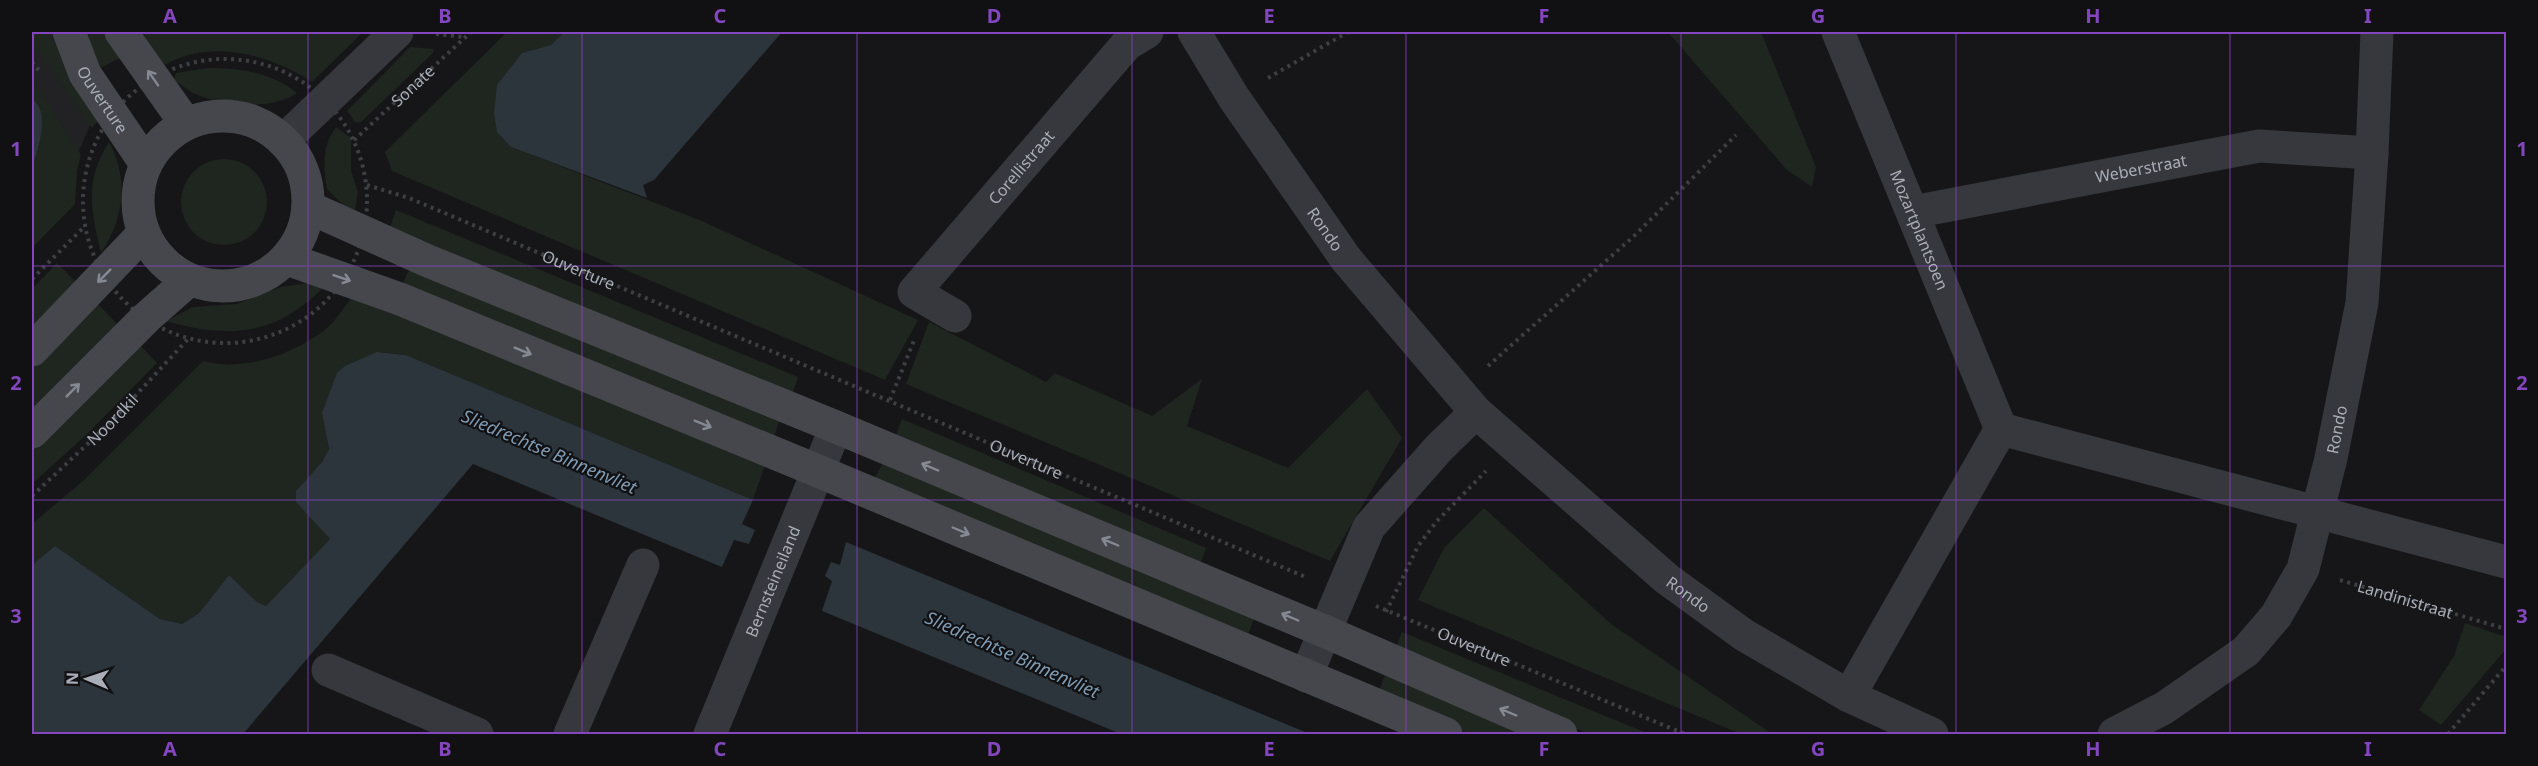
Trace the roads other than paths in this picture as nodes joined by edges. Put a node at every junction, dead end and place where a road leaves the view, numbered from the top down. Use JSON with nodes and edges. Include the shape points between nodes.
{"nodes":[{"id":1,"x":69,"y":32,"type":"edge"},
{"id":2,"x":120,"y":32,"type":"edge"},
{"id":3,"x":397,"y":32,"type":"edge"},
{"id":4,"x":1147,"y":32,"type":"edge"},
{"id":5,"x":1194,"y":32,"type":"edge"},
{"id":6,"x":1838,"y":32,"type":"edge"},
{"id":7,"x":2377,"y":32,"type":"edge"},
{"id":8,"x":186,"y":124,"type":"junction"},
{"id":9,"x":283,"y":141,"type":"junction"},
{"id":10,"x":2372,"y":153,"type":"junction"},
{"id":11,"x":146,"y":164,"type":"junction"},
{"id":12,"x":308,"y":207,"type":"junction"},
{"id":13,"x":1913,"y":212,"type":"junction"},
{"id":14,"x":144,"y":233,"type":"junction"},
{"id":15,"x":287,"y":259,"type":"junction"},
{"id":16,"x":189,"y":280,"type":"junction"},
{"id":17,"x":944,"y":309,"type":"road end"},
{"id":18,"x":32,"y":350,"type":"edge"},
{"id":19,"x":1468,"y":403,"type":"junction"},
{"id":20,"x":836,"y":427,"type":"junction"},
{"id":21,"x":2001,"y":429,"type":"junction"},
{"id":22,"x":32,"y":432,"type":"edge"},
{"id":23,"x":818,"y":471,"type":"junction"},
{"id":24,"x":2318,"y":513,"type":"junction"},
{"id":25,"x":2506,"y":562,"type":"edge"},
{"id":26,"x":643,"y":566,"type":"dead end"},
{"id":27,"x":1323,"y":631,"type":"junction"},
{"id":28,"x":328,"y":670,"type":"dead end"},
{"id":29,"x":1306,"y":676,"type":"junction"},
{"id":30,"x":1849,"y":696,"type":"junction"},
{"id":31,"x":477,"y":735,"type":"edge"},
{"id":32,"x":570,"y":735,"type":"edge"},
{"id":33,"x":710,"y":735,"type":"edge"},
{"id":34,"x":1446,"y":735,"type":"edge"},
{"id":35,"x":1562,"y":735,"type":"edge"},
{"id":36,"x":1932,"y":735,"type":"edge"},
{"id":37,"x":2114,"y":735,"type":"edge"}],
"edges":[{"from":1,"to":11,"type":"street","name":"Ouverture","via":[[85,74]]},
{"from":8,"to":2,"type":"street","one_way":true},
{"from":3,"to":9,"type":"street"},
{"from":4,"to":17,"type":"street","name":"Corellistraat","via":[[1127,44],[914,292]]},
{"from":5,"to":19,"type":"street","name":"Rondo","via":[[1234,98],[1346,259]]},
{"from":6,"to":13,"type":"street","name":"Mozartplantsoen"},
{"from":7,"to":10,"type":"street","name":"Rondo"},
{"from":8,"to":9,"type":"street","via":[[202,118],[237,117],[270,130]]},
{"from":8,"to":11,"type":"street","via":[[162,141]]},
{"from":9,"to":12,"type":"street","via":[[303,171]]},
{"from":10,"to":13,"type":"street","name":"Weberstraat","via":[[2259,146]]},
{"from":10,"to":24,"type":"street","name":"Rondo","via":[[2362,303]]},
{"from":11,"to":14,"type":"street","via":[[138,198]]},
{"from":12,"to":15,"type":"street","via":[[302,235]]},
{"from":12,"to":20,"type":"street","via":[[428,261]]},
{"from":13,"to":21,"type":"street","name":"Mozartplantsoen"},
{"from":14,"to":16,"type":"street","via":[[154,252]]},
{"from":14,"to":18,"type":"street","one_way":true},
{"from":15,"to":16,"type":"street","via":[[258,279],[241,285],[224,287]]},
{"from":15,"to":23,"type":"street","one_way":true},
{"from":22,"to":16,"type":"street","one_way":true},
{"from":19,"to":27,"type":"street","via":[[1439,448],[1370,527]]},
{"from":19,"to":30,"type":"street","name":"Rondo","via":[[1667,579],[1744,635]]},
{"from":20,"to":23,"type":"street","name":"Bernsteineiland"},
{"from":27,"to":20,"type":"street","one_way":true},
{"from":21,"to":24,"type":"street"},
{"from":21,"to":30,"type":"street"},
{"from":23,"to":29,"type":"street","one_way":true},
{"from":23,"to":33,"type":"street","name":"Bernsteineiland"},
{"from":24,"to":25,"type":"street"},
{"from":24,"to":37,"type":"street","name":"Rondo","via":[[2303,569],[2276,616],[2246,651],[2164,708]]},
{"from":26,"to":32,"type":"street"},
{"from":27,"to":29,"type":"street"},
{"from":35,"to":27,"type":"street","one_way":true},
{"from":28,"to":31,"type":"street"},
{"from":29,"to":34,"type":"street"},
{"from":30,"to":36,"type":"street","name":"Rondo"}]}
